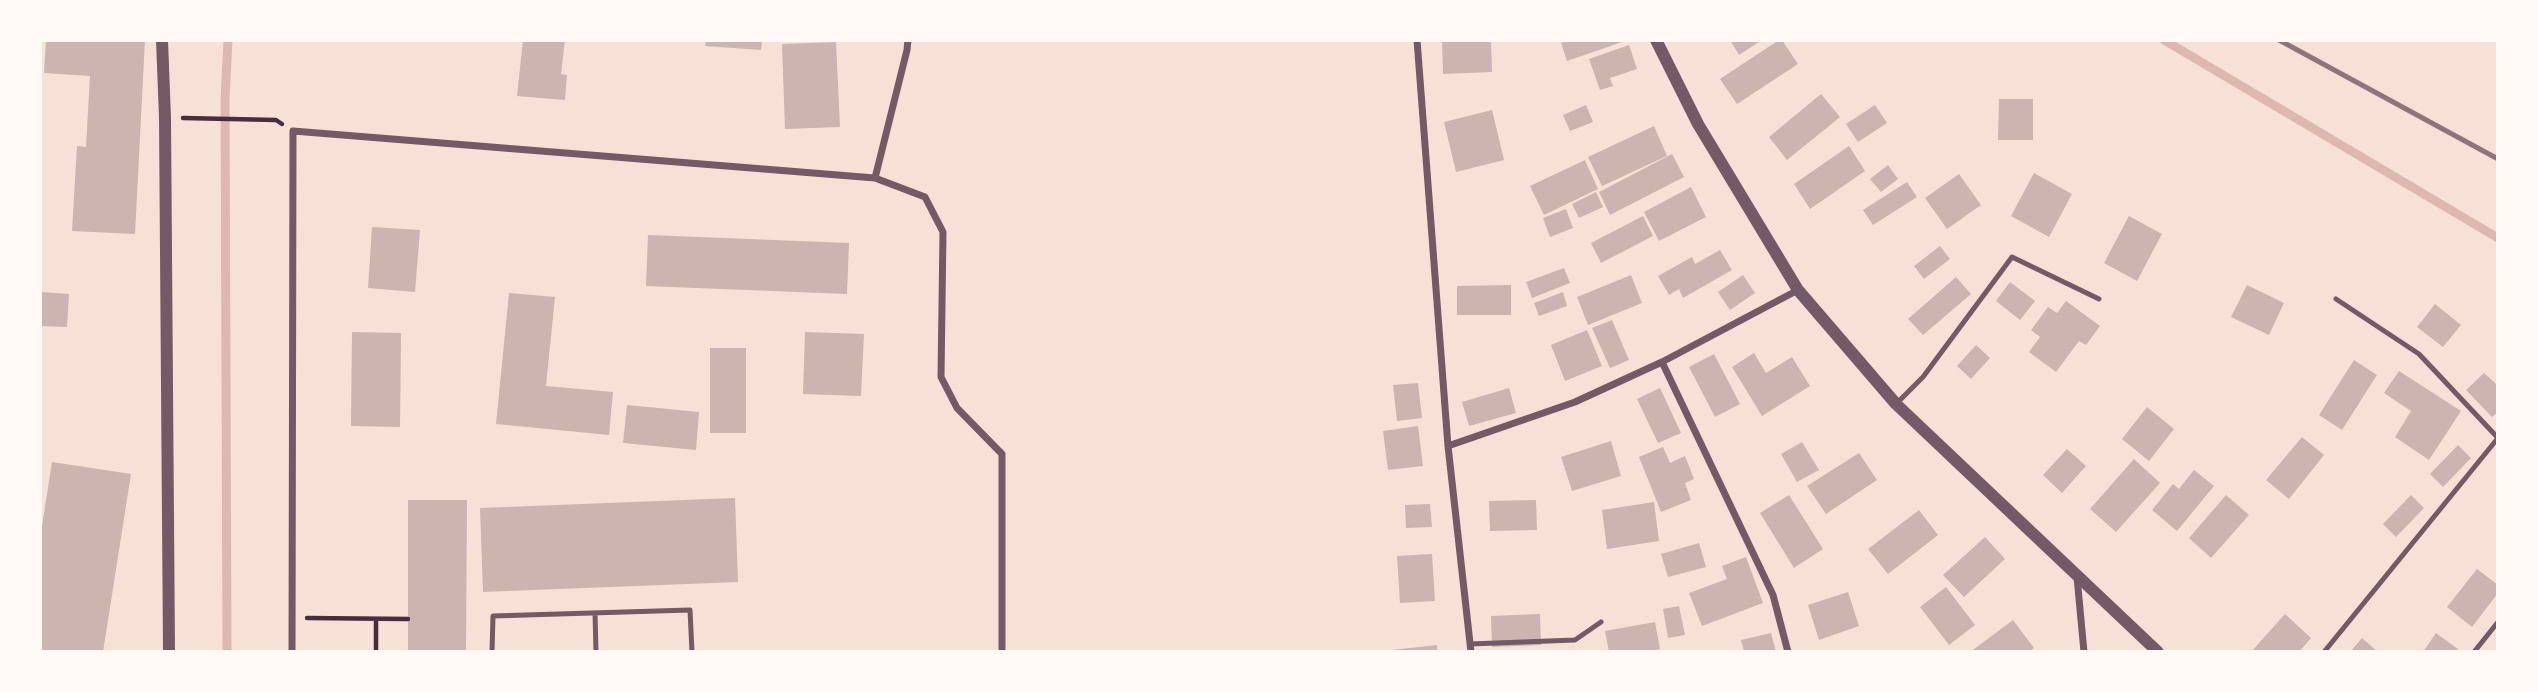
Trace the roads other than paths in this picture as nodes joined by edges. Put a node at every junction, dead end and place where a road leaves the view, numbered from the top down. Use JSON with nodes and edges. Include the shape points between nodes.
{"nodes":[{"id":1,"x":162,"y":40,"type":"edge"},
{"id":2,"x":908,"y":40,"type":"edge"},
{"id":3,"x":1417,"y":40,"type":"edge"},
{"id":4,"x":1656,"y":40,"type":"edge"},
{"id":5,"x":875,"y":178,"type":"junction"},
{"id":6,"x":1798,"y":290,"type":"junction"},
{"id":7,"x":2099,"y":299,"type":"dead end"},
{"id":8,"x":2336,"y":299,"type":"dead end"},
{"id":9,"x":1662,"y":362,"type":"junction"},
{"id":10,"x":1896,"y":404,"type":"junction"},
{"id":11,"x":2498,"y":438,"type":"edge"},
{"id":12,"x":1448,"y":446,"type":"junction"},
{"id":13,"x":2077,"y":573,"type":"junction"},
{"id":14,"x":595,"y":613,"type":"junction"},
{"id":15,"x":1601,"y":622,"type":"dead end"},
{"id":16,"x":2498,"y":622,"type":"edge"},
{"id":17,"x":1470,"y":648,"type":"edge"},
{"id":18,"x":169,"y":652,"type":"edge"},
{"id":19,"x":292,"y":652,"type":"edge"},
{"id":20,"x":492,"y":652,"type":"edge"},
{"id":21,"x":596,"y":652,"type":"edge"},
{"id":22,"x":692,"y":652,"type":"edge"},
{"id":23,"x":1002,"y":652,"type":"edge"},
{"id":24,"x":1788,"y":652,"type":"edge"},
{"id":25,"x":2084,"y":652,"type":"edge"},
{"id":26,"x":2158,"y":652,"type":"edge"},
{"id":27,"x":2324,"y":652,"type":"edge"},
{"id":28,"x":2474,"y":652,"type":"edge"}],
"edges":[{"from":1,"to":18,"type":"street"},
{"from":2,"to":5,"type":"street"},
{"from":3,"to":12,"type":"street"},
{"from":4,"to":6,"type":"street","via":[[1698,124]]},
{"from":5,"to":19,"type":"street","via":[[292,131]]},
{"from":5,"to":23,"type":"street","via":[[925,197],[943,232],[941,377],[957,408],[1002,454]]},
{"from":6,"to":9,"type":"street"},
{"from":6,"to":10,"type":"street"},
{"from":7,"to":10,"type":"lane","via":[[2012,257],[1923,377]]},
{"from":8,"to":11,"type":"lane","via":[[2418,354]]},
{"from":9,"to":12,"type":"street","via":[[1576,402]]},
{"from":9,"to":24,"type":"street","via":[[1773,595]]},
{"from":10,"to":13,"type":"street"},
{"from":11,"to":27,"type":"lane"},
{"from":12,"to":17,"type":"street"},
{"from":13,"to":25,"type":"street"},
{"from":13,"to":26,"type":"street"},
{"from":14,"to":20,"type":"lane","via":[[493,616]]},
{"from":14,"to":21,"type":"lane"},
{"from":14,"to":22,"type":"lane","via":[[691,610]]},
{"from":15,"to":17,"type":"lane","via":[[1575,640]]},
{"from":16,"to":28,"type":"lane"}]}
